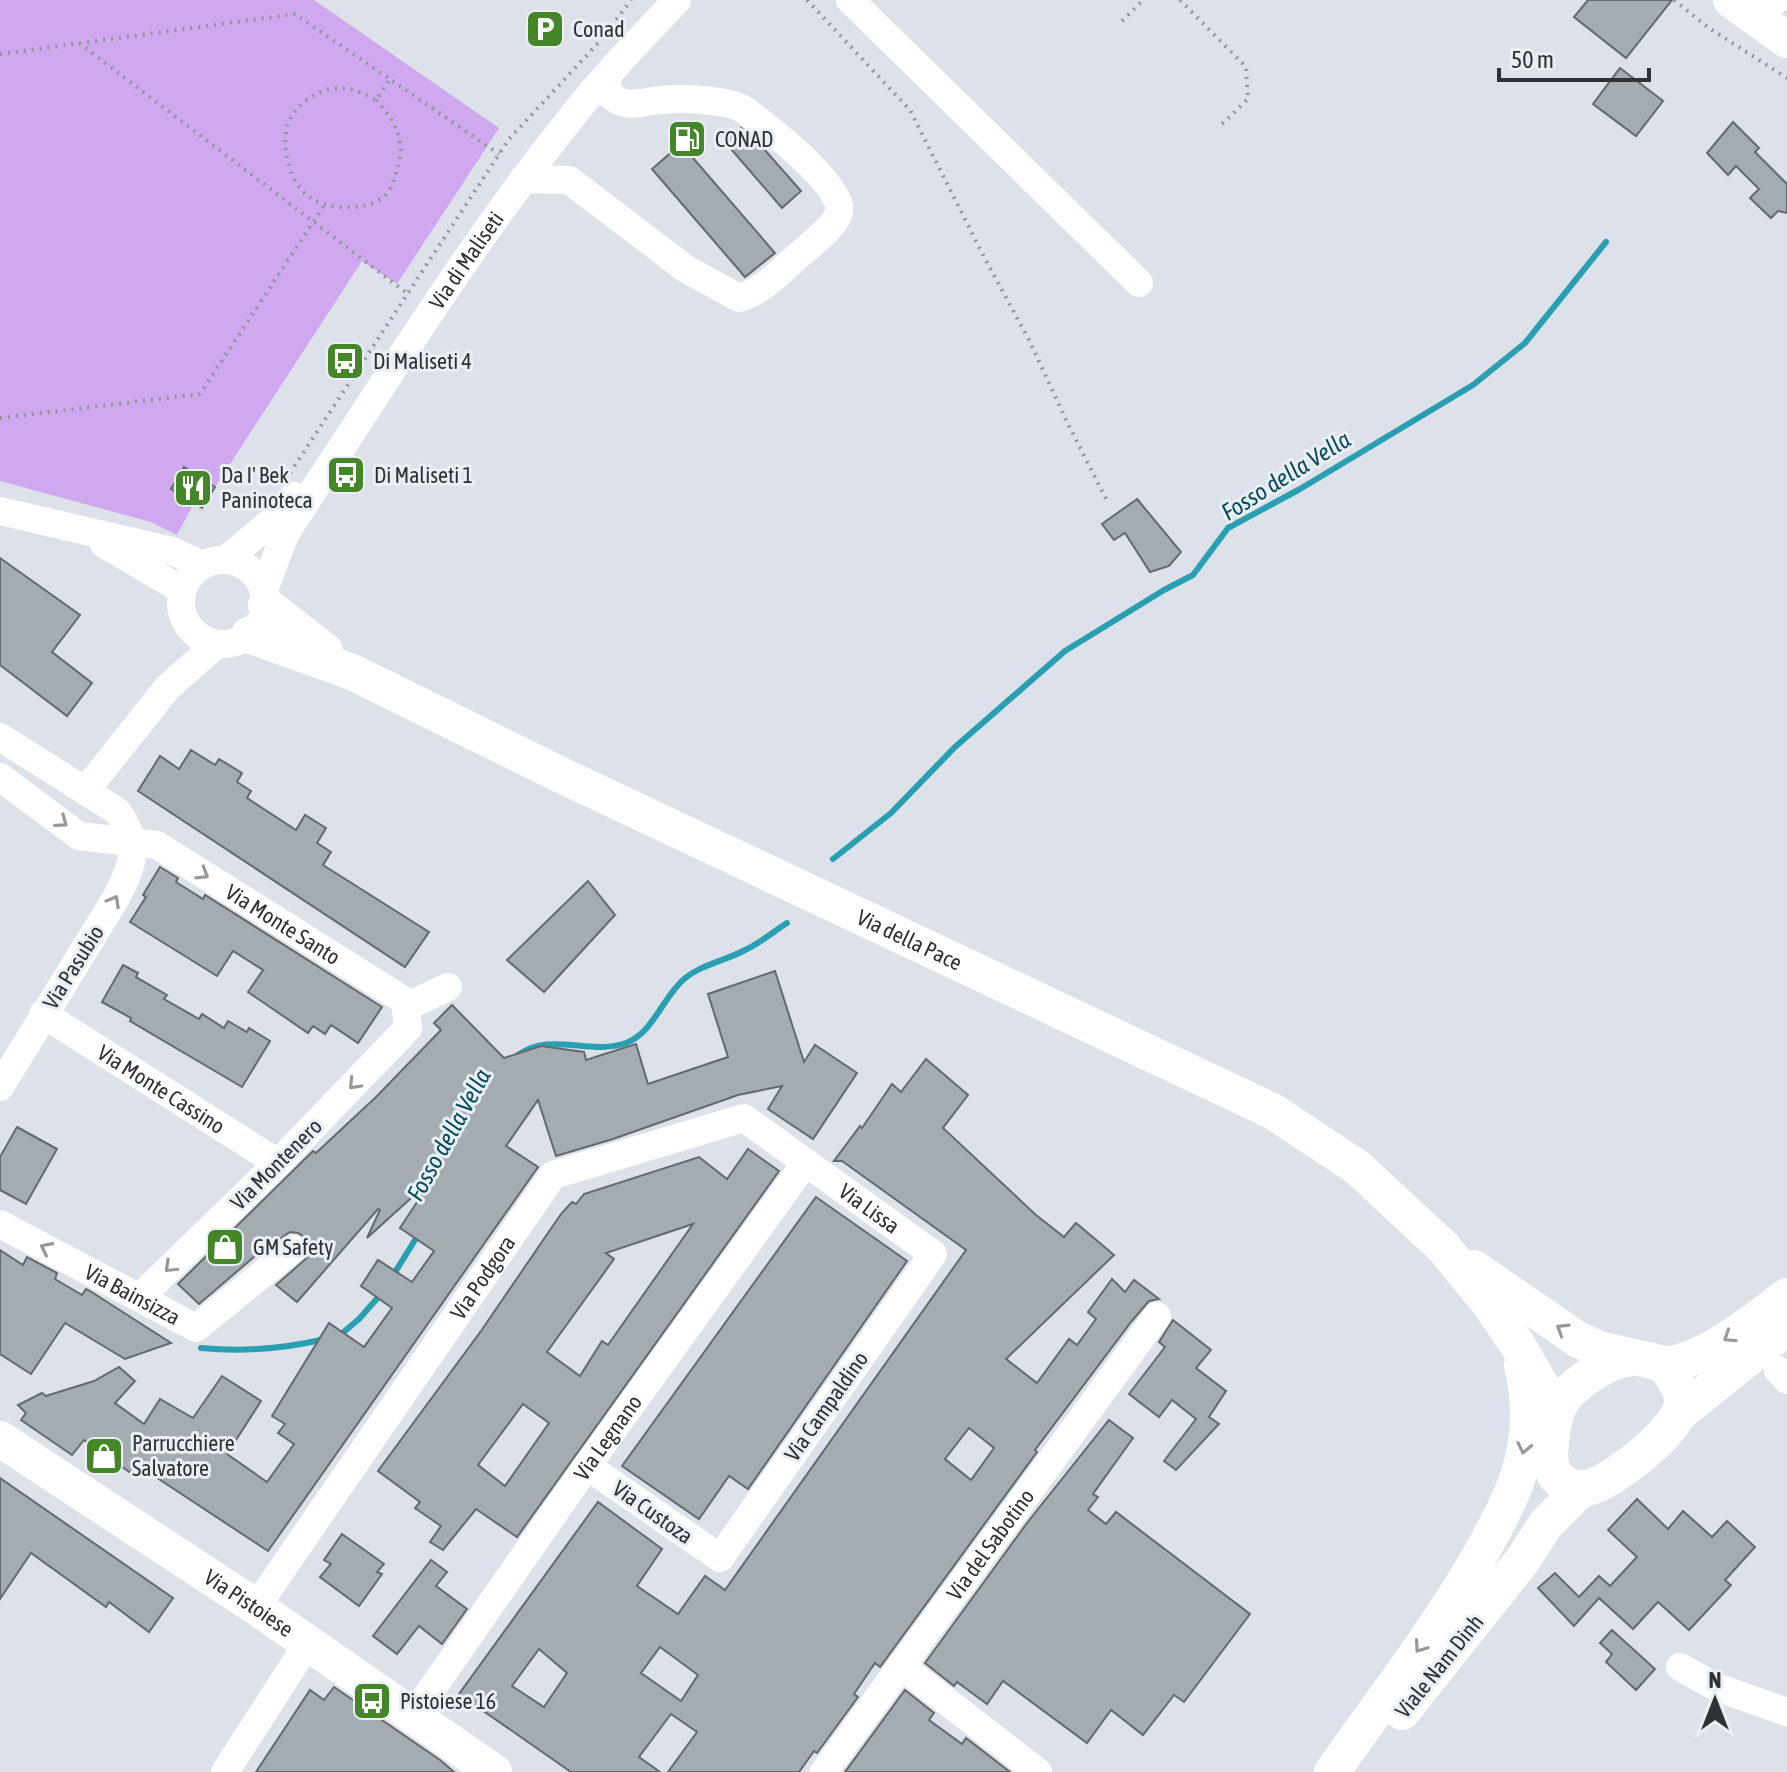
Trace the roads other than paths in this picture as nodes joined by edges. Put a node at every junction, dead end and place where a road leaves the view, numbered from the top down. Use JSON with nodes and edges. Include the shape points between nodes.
{"nodes":[{"id":1,"x":657,"y":0,"type":"edge"},
{"id":2,"x":677,"y":0,"type":"edge"},
{"id":3,"x":850,"y":0,"type":"edge"},
{"id":4,"x":1756,"y":4,"type":"edge"},
{"id":5,"x":1787,"y":40,"type":"edge"},
{"id":6,"x":608,"y":76,"type":"junction"},
{"id":7,"x":523,"y":179,"type":"junction"},
{"id":8,"x":1139,"y":283,"type":"dead end"},
{"id":9,"x":0,"y":511,"type":"edge"},
{"id":10,"x":76,"y":528,"type":"junction"},
{"id":11,"x":272,"y":535,"type":"junction"},
{"id":12,"x":214,"y":562,"type":"junction"},
{"id":13,"x":182,"y":590,"type":"junction"},
{"id":14,"x":249,"y":618,"type":"junction"},
{"id":15,"x":189,"y":627,"type":"junction"},
{"id":16,"x":168,"y":687,"type":"junction"},
{"id":17,"x":0,"y":737,"type":"edge"},
{"id":18,"x":0,"y":777,"type":"edge"},
{"id":19,"x":86,"y":790,"type":"junction"},
{"id":20,"x":133,"y":842,"type":"junction"},
{"id":21,"x":448,"y":987,"type":"dead end"},
{"id":22,"x":43,"y":1014,"type":"junction"},
{"id":23,"x":407,"y":1018,"type":"junction"},
{"id":24,"x":0,"y":1087,"type":"edge"},
{"id":25,"x":806,"y":1162,"type":"junction"},
{"id":26,"x":278,"y":1163,"type":"junction"},
{"id":27,"x":0,"y":1224,"type":"edge"},
{"id":28,"x":1443,"y":1247,"type":"junction"},
{"id":29,"x":293,"y":1249,"type":"dead end"},
{"id":30,"x":933,"y":1254,"type":"joint"},
{"id":31,"x":1787,"y":1296,"type":"edge"},
{"id":32,"x":140,"y":1297,"type":"junction"},
{"id":33,"x":1157,"y":1316,"type":"dead end"},
{"id":34,"x":1787,"y":1327,"type":"edge"},
{"id":35,"x":1517,"y":1344,"type":"junction"},
{"id":36,"x":1649,"y":1361,"type":"junction"},
{"id":37,"x":1556,"y":1411,"type":"junction"},
{"id":38,"x":1680,"y":1413,"type":"junction"},
{"id":39,"x":0,"y":1439,"type":"edge"},
{"id":40,"x":1654,"y":1444,"type":"junction"},
{"id":41,"x":587,"y":1466,"type":"junction"},
{"id":42,"x":1551,"y":1466,"type":"junction"},
{"id":43,"x":1582,"y":1488,"type":"junction"},
{"id":44,"x":720,"y":1558,"type":"joint"},
{"id":45,"x":1522,"y":1561,"type":"junction"},
{"id":46,"x":1464,"y":1583,"type":"junction"},
{"id":47,"x":256,"y":1607,"type":"junction"},
{"id":48,"x":308,"y":1643,"type":"junction"},
{"id":49,"x":901,"y":1666,"type":"junction"},
{"id":50,"x":1680,"y":1667,"type":"dead end"},
{"id":51,"x":1787,"y":1712,"type":"edge"},
{"id":52,"x":413,"y":1716,"type":"junction"},
{"id":53,"x":225,"y":1772,"type":"edge"},
{"id":54,"x":494,"y":1772,"type":"edge"},
{"id":55,"x":824,"y":1772,"type":"edge"},
{"id":56,"x":1038,"y":1772,"type":"edge"},
{"id":57,"x":1332,"y":1772,"type":"edge"},
{"id":58,"x":1359,"y":1772,"type":"edge"}],
"edges":[{"from":1,"to":11,"type":"street","name":"Via di Maliseti","via":[[531,141],[403,324]]},
{"from":2,"to":6,"type":"street","name":"Via di Maliseti"},
{"from":3,"to":8,"type":"street"},
{"from":4,"to":5,"type":"main road"},
{"from":6,"to":7,"type":"street","name":"Via di Maliseti"},
{"from":6,"to":7,"type":"street","via":[[607,90],[626,104],[703,101],[741,107],[795,149],[836,194],[838,216],[779,272],[751,295],[739,298],[686,269],[569,180]]},
{"from":7,"to":11,"type":"street","name":"Via di Maliseti"},
{"from":9,"to":10,"type":"street"},
{"from":10,"to":12,"type":"street"},
{"from":10,"to":13,"type":"street"},
{"from":11,"to":12,"type":"street"},
{"from":11,"to":14,"type":"street"},
{"from":12,"to":13,"type":"street","via":[[193,571]]},
{"from":12,"to":14,"type":"street","via":[[250,569]]},
{"from":13,"to":15,"type":"street","via":[[182,616]]},
{"from":14,"to":15,"type":"street","via":[[197,635]]},
{"from":14,"to":16,"type":"street"},
{"from":14,"to":28,"type":"main road","name":"Via della Pace","via":[[561,775],[1272,1111],[1357,1167]]},
{"from":15,"to":16,"type":"street"},
{"from":16,"to":19,"type":"street"},
{"from":17,"to":19,"type":"street"},
{"from":18,"to":20,"type":"street","name":"Via Monte Santo","one_way":true,"via":[[79,836]]},
{"from":19,"to":20,"type":"street","via":[[117,811]]},
{"from":22,"to":20,"type":"street","name":"Via Pasubio","one_way":true,"via":[[116,898]]},
{"from":20,"to":23,"type":"street","name":"Via Monte Santo","one_way":true,"via":[[157,845],[405,1001]]},
{"from":21,"to":23,"type":"street"},
{"from":22,"to":24,"type":"street","name":"Via Pasubio"},
{"from":22,"to":26,"type":"street","name":"Via Monte Cassino"},
{"from":23,"to":26,"type":"street","name":"Via Montenero","one_way":true},
{"from":25,"to":30,"type":"street","name":"Via Lissa"},
{"from":25,"to":41,"type":"street","name":"Via Legnano"},
{"from":25,"to":47,"type":"street","name":"Via Podgora","via":[[744,1118],[553,1175]]},
{"from":26,"to":32,"type":"street","name":"Via Montenero","one_way":true},
{"from":32,"to":27,"type":"street","name":"Via Bainsizza","one_way":true},
{"from":28,"to":35,"type":"main road"},
{"from":36,"to":28,"type":"main road","one_way":true,"via":[[1577,1339]]},
{"from":29,"to":32,"type":"street","name":"Via Bainsizza","via":[[196,1328]]},
{"from":30,"to":44,"type":"street","name":"Via Campaldino"},
{"from":31,"to":36,"type":"main road","one_way":true,"via":[[1706,1351],[1677,1362]]},
{"from":33,"to":49,"type":"street","name":"Via del Sabotino"},
{"from":34,"to":38,"type":"main road"},
{"from":35,"to":37,"type":"main road"},
{"from":35,"to":46,"type":"main road","one_way":true,"via":[[1526,1382],[1527,1437],[1504,1510]]},
{"from":36,"to":37,"type":"main road","via":[[1611,1362]]},
{"from":36,"to":38,"type":"main road","via":[[1680,1392]]},
{"from":37,"to":42,"type":"main road"},
{"from":38,"to":40,"type":"main road"},
{"from":39,"to":47,"type":"main road","name":"Via Pistoiese"},
{"from":40,"to":43,"type":"main road","via":[[1609,1477]]},
{"from":40,"to":45,"type":"main road","via":[[1633,1474]]},
{"from":41,"to":44,"type":"street","name":"Via Custoza"},
{"from":41,"to":52,"type":"street","name":"Via Legnano"},
{"from":42,"to":43,"type":"main road","via":[[1563,1483]]},
{"from":42,"to":46,"type":"main road","via":[[1507,1544]]},
{"from":43,"to":45,"type":"main road","via":[[1555,1512]]},
{"from":45,"to":58,"type":"main road","name":"Viale Nam Dinh"},
{"from":46,"to":57,"type":"main road","name":"Viale Nam Dinh","one_way":true},
{"from":47,"to":48,"type":"main road","name":"Via Pistoiese"},
{"from":48,"to":52,"type":"main road","name":"Via Pistoiese"},
{"from":48,"to":53,"type":"street"},
{"from":49,"to":55,"type":"street","name":"Via del Sabotino"},
{"from":49,"to":56,"type":"street"},
{"from":50,"to":51,"type":"street","via":[[1716,1687]]},
{"from":52,"to":54,"type":"main road","name":"Via Pistoiese"}]}
